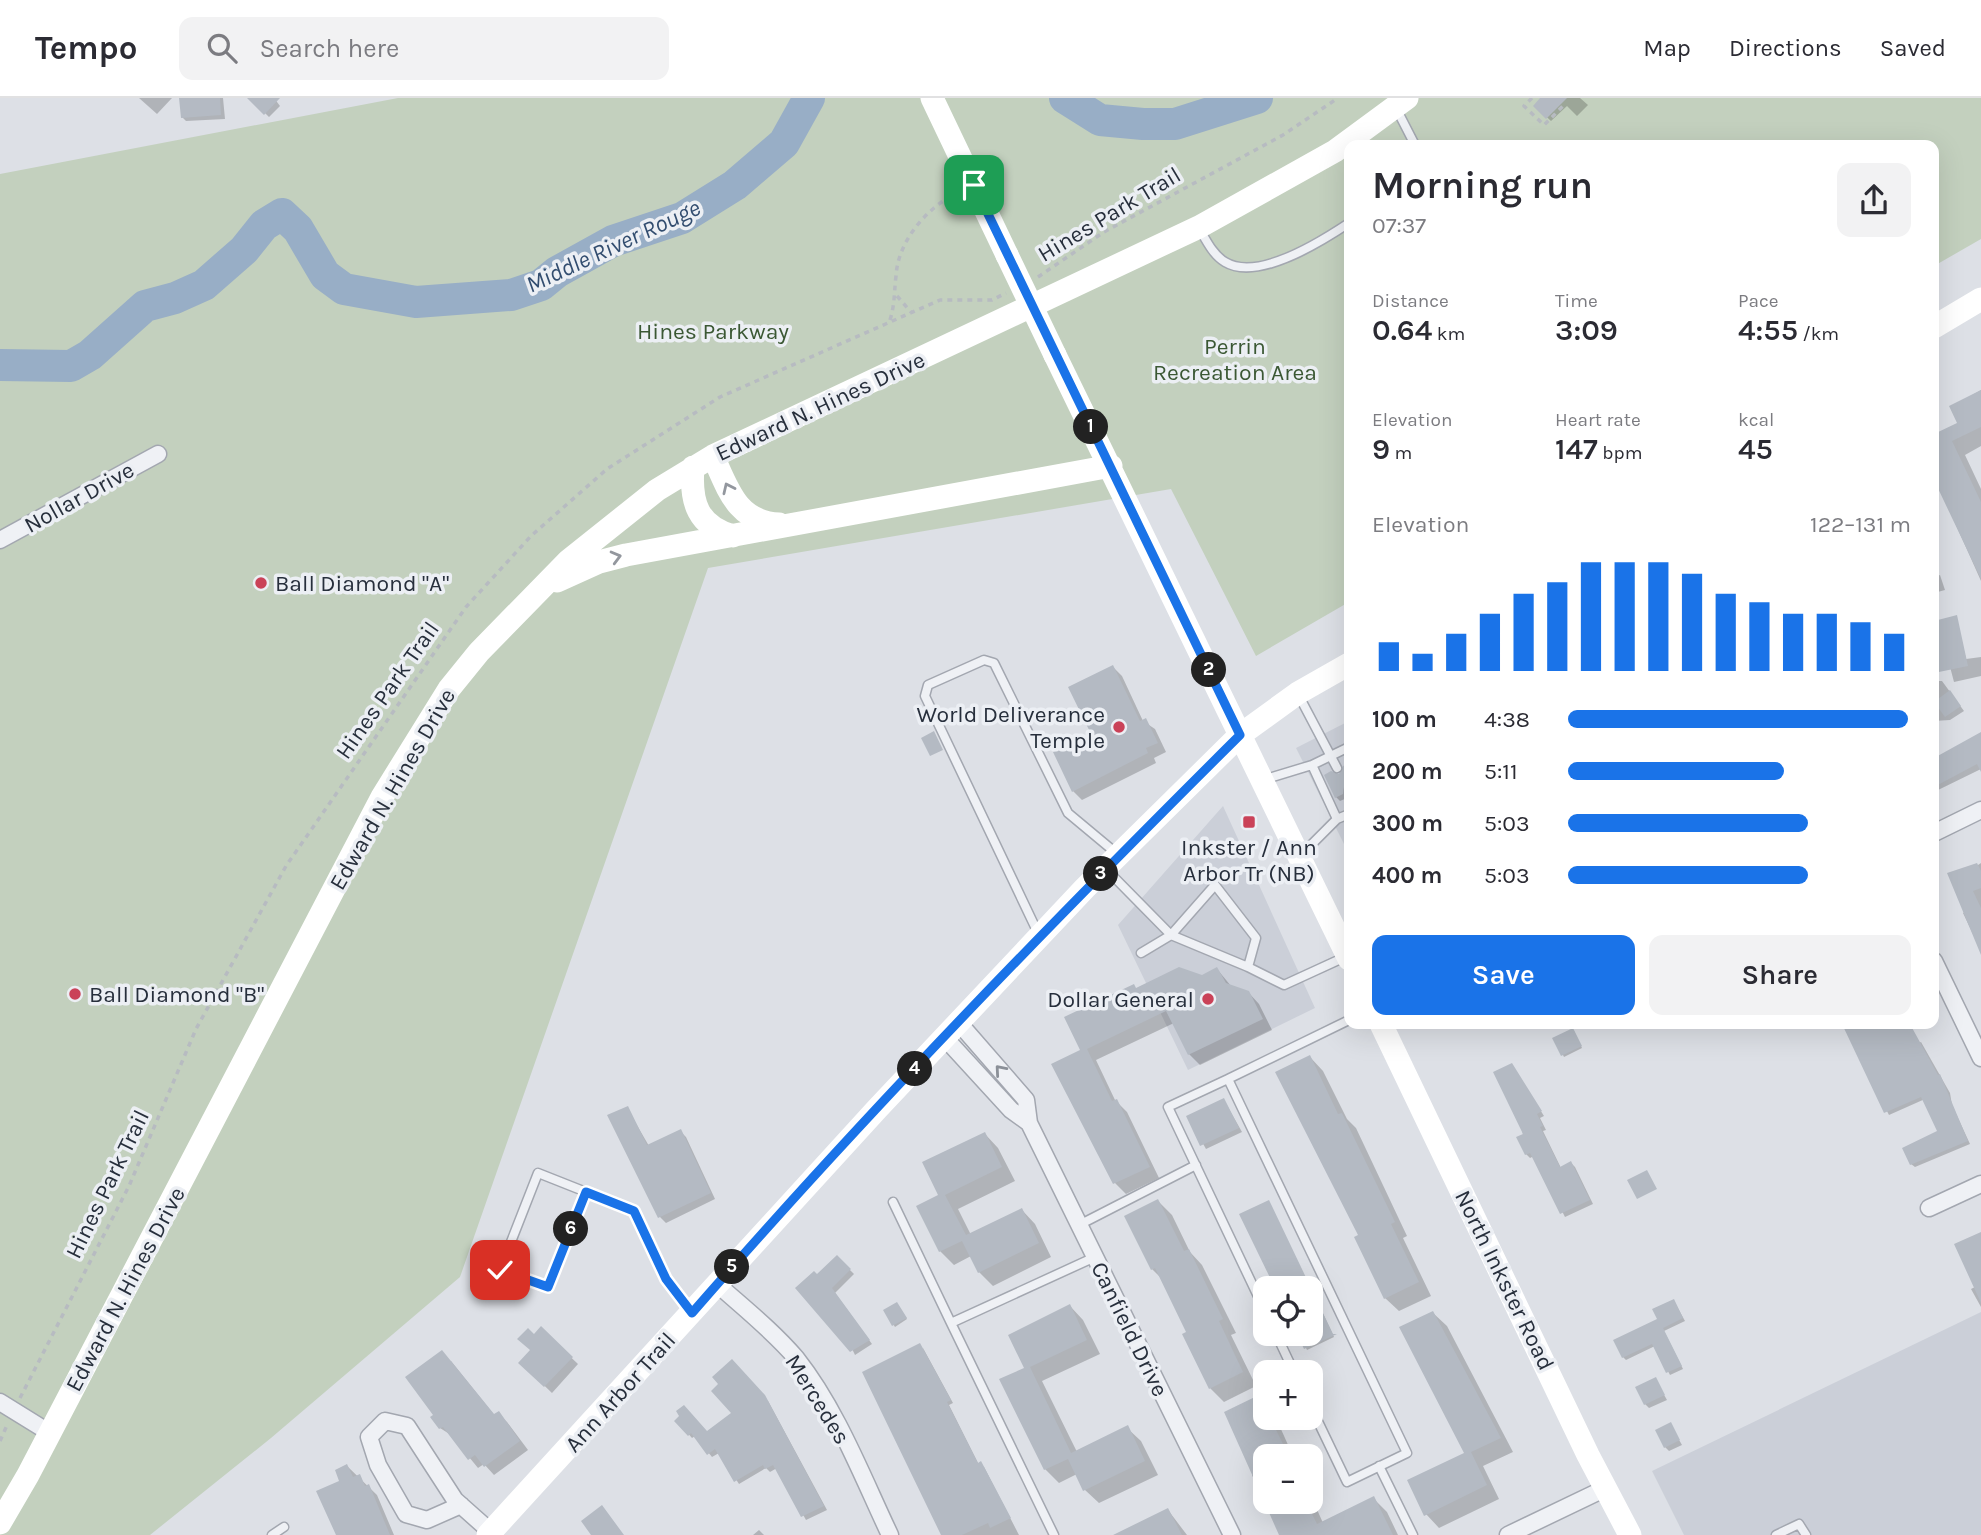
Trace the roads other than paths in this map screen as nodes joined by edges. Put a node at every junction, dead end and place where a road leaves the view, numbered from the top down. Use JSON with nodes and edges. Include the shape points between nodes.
{"nodes":[{"id":1,"x":932,"y":98,"type":"edge"},
{"id":2,"x":1401,"y":103,"type":"edge"},
{"id":3,"x":1350,"y":140,"type":"edge"},
{"id":4,"x":1413,"y":140,"type":"edge"},
{"id":5,"x":1344,"y":144,"type":"edge"},
{"id":6,"x":1344,"y":226,"type":"edge"},
{"id":7,"x":1199,"y":228,"type":"junction"},
{"id":8,"x":1981,"y":299,"type":"edge"},
{"id":9,"x":1939,"y":324,"type":"edge"},
{"id":10,"x":158,"y":454,"type":"dead end"},
{"id":11,"x":713,"y":456,"type":"junction"},
{"id":12,"x":692,"y":467,"type":"junction"},
{"id":13,"x":1111,"y":467,"type":"junction"},
{"id":14,"x":796,"y":525,"type":"junction"},
{"id":15,"x":733,"y":536,"type":"junction"},
{"id":16,"x":0,"y":540,"type":"edge"},
{"id":17,"x":514,"y":612,"type":"junction"},
{"id":18,"x":1344,"y":667,"type":"edge"},
{"id":19,"x":1298,"y":693,"type":"junction"},
{"id":20,"x":1240,"y":735,"type":"junction"},
{"id":21,"x":1344,"y":749,"type":"edge"},
{"id":22,"x":1330,"y":756,"type":"junction"},
{"id":23,"x":1312,"y":765,"type":"junction"},
{"id":24,"x":1337,"y":768,"type":"dead end"},
{"id":25,"x":1262,"y":781,"type":"junction"},
{"id":26,"x":1981,"y":810,"type":"edge"},
{"id":27,"x":1344,"y":816,"type":"edge"},
{"id":28,"x":1337,"y":819,"type":"junction"},
{"id":29,"x":1939,"y":831,"type":"edge"},
{"id":30,"x":1299,"y":857,"type":"junction"},
{"id":31,"x":1112,"y":862,"type":"junction"},
{"id":32,"x":1171,"y":935,"type":"junction"},
{"id":33,"x":1040,"y":937,"type":"junction"},
{"id":34,"x":1344,"y":950,"type":"edge"},
{"id":35,"x":1141,"y":953,"type":"dead end"},
{"id":36,"x":1344,"y":960,"type":"edge"},
{"id":37,"x":1248,"y":967,"type":"junction"},
{"id":38,"x":1939,"y":971,"type":"edge"},
{"id":39,"x":1344,"y":1022,"type":"edge"},
{"id":40,"x":1383,"y":1029,"type":"edge"},
{"id":41,"x":952,"y":1031,"type":"junction"},
{"id":42,"x":1981,"y":1058,"type":"edge"},
{"id":43,"x":1228,"y":1079,"type":"junction"},
{"id":44,"x":1196,"y":1165,"type":"junction"},
{"id":45,"x":1981,"y":1184,"type":"edge"},
{"id":46,"x":586,"y":1192,"type":"junction"},
{"id":47,"x":893,"y":1202,"type":"dead end"},
{"id":48,"x":1929,"y":1208,"type":"dead end"},
{"id":49,"x":1079,"y":1225,"type":"junction"},
{"id":50,"x":1095,"y":1257,"type":"junction"},
{"id":51,"x":717,"y":1284,"type":"junction"},
{"id":52,"x":1253,"y":1286,"type":"edge"},
{"id":53,"x":692,"y":1313,"type":"junction"},
{"id":54,"x":951,"y":1323,"type":"junction"},
{"id":55,"x":6,"y":1407,"type":"edge"},
{"id":56,"x":1322,"y":1430,"type":"edge"},
{"id":57,"x":50,"y":1433,"type":"junction"},
{"id":58,"x":1379,"y":1466,"type":"junction"},
{"id":59,"x":1606,"y":1488,"type":"junction"},
{"id":60,"x":461,"y":1505,"type":"junction"},
{"id":61,"x":0,"y":1523,"type":"edge"},
{"id":62,"x":284,"y":1527,"type":"dead end"},
{"id":63,"x":490,"y":1533,"type":"edge"},
{"id":64,"x":884,"y":1533,"type":"edge"},
{"id":65,"x":272,"y":1535,"type":"edge"},
{"id":66,"x":1055,"y":1535,"type":"edge"},
{"id":67,"x":1232,"y":1535,"type":"edge"},
{"id":68,"x":1413,"y":1535,"type":"edge"},
{"id":69,"x":1508,"y":1535,"type":"edge"},
{"id":70,"x":1630,"y":1535,"type":"edge"},
{"id":71,"x":1776,"y":1535,"type":"edge"},
{"id":72,"x":1806,"y":1535,"type":"edge"}],
"edges":[{"from":1,"to":13,"type":"street","bridge":true},
{"from":2,"to":3,"type":"street","name":"Edward N. Hines Drive"},
{"from":2,"to":4,"type":"lane"},
{"from":5,"to":7,"type":"street","name":"Edward N. Hines Drive"},
{"from":6,"to":7,"type":"lane","via":[[1303,251],[1267,265],[1241,267],[1215,255]]},
{"from":7,"to":11,"type":"street","name":"Edward N. Hines Drive"},
{"from":8,"to":9,"type":"street"},
{"from":10,"to":16,"type":"street","name":"Nollar Drive"},
{"from":11,"to":12,"type":"street","name":"Edward N. Hines Drive"},
{"from":14,"to":11,"type":"street","one_way":true,"via":[[768,523],[744,513]]},
{"from":12,"to":15,"type":"street","via":[[693,497],[701,516],[709,527]]},
{"from":12,"to":17,"type":"street","name":"Edward N. Hines Drive","via":[[620,517]]},
{"from":13,"to":14,"type":"street"},
{"from":13,"to":20,"type":"street"},
{"from":14,"to":15,"type":"street"},
{"from":17,"to":15,"type":"street","one_way":true,"via":[[554,583],[599,562]]},
{"from":17,"to":57,"type":"street","name":"Edward N. Hines Drive","via":[[449,688],[382,797]]},
{"from":18,"to":19,"type":"street","name":"Ann Arbor Trail"},
{"from":19,"to":20,"type":"street","name":"Ann Arbor Trail"},
{"from":19,"to":22,"type":"lane"},
{"from":20,"to":25,"type":"street"},
{"from":20,"to":31,"type":"street","name":"Ann Arbor Trail"},
{"from":21,"to":22,"type":"lane"},
{"from":22,"to":23,"type":"lane"},
{"from":22,"to":24,"type":"lane"},
{"from":23,"to":25,"type":"lane"},
{"from":23,"to":28,"type":"lane"},
{"from":25,"to":30,"type":"street"},
{"from":26,"to":29,"type":"street"},
{"from":27,"to":28,"type":"lane"},
{"from":28,"to":30,"type":"lane"},
{"from":30,"to":34,"type":"street"},
{"from":31,"to":32,"type":"lane"},
{"from":31,"to":33,"type":"street","name":"Ann Arbor Trail"},
{"from":31,"to":33,"type":"lane","via":[[1068,813],[994,663],[984,660],[928,685],[925,696]]},
{"from":32,"to":35,"type":"lane"},
{"from":32,"to":37,"type":"lane"},
{"from":32,"to":37,"type":"lane","via":[[1214,885],[1256,938]]},
{"from":33,"to":41,"type":"street","name":"Ann Arbor Trail"},
{"from":36,"to":37,"type":"lane","via":[[1284,985]]},
{"from":38,"to":42,"type":"street"},
{"from":39,"to":43,"type":"lane"},
{"from":40,"to":59,"type":"street","name":"North Inkster Road"},
{"from":41,"to":49,"type":"street","name":"Canfield Drive","via":[[1011,1110],[1028,1122]]},
{"from":41,"to":51,"type":"street","name":"Ann Arbor Trail"},
{"from":43,"to":44,"type":"lane","via":[[1168,1107]]},
{"from":43,"to":58,"type":"lane","via":[[1407,1453]]},
{"from":44,"to":49,"type":"lane"},
{"from":44,"to":52,"type":"lane"},
{"from":45,"to":48,"type":"street"},
{"from":46,"to":46,"type":"lane","via":[[548,1287],[500,1270],[538,1173]]},
{"from":46,"to":53,"type":"lane","via":[[634,1211],[666,1279]]},
{"from":47,"to":54,"type":"lane"},
{"from":49,"to":50,"type":"street","name":"Canfield Drive"},
{"from":50,"to":54,"type":"lane"},
{"from":50,"to":67,"type":"street","name":"Canfield Drive"},
{"from":51,"to":53,"type":"street","name":"Ann Arbor Trail"},
{"from":51,"to":64,"type":"street","name":"Mercedes","via":[[781,1341],[812,1381],[834,1418]]},
{"from":53,"to":63,"type":"street","name":"Ann Arbor Trail"},
{"from":54,"to":66,"type":"lane"},
{"from":55,"to":57,"type":"street"},
{"from":56,"to":58,"type":"lane","via":[[1346,1482]]},
{"from":57,"to":61,"type":"street","name":"Edward N. Hines Drive"},
{"from":58,"to":68,"type":"lane"},
{"from":59,"to":69,"type":"street"},
{"from":59,"to":70,"type":"street","name":"North Inkster Road"},
{"from":60,"to":60,"type":"street","via":[[407,1426],[385,1421],[369,1437],[378,1465],[406,1514],[427,1520]]},
{"from":60,"to":63,"type":"street"},
{"from":62,"to":65,"type":"lane"},
{"from":71,"to":72,"type":"lane","via":[[1799,1524]]}]}
